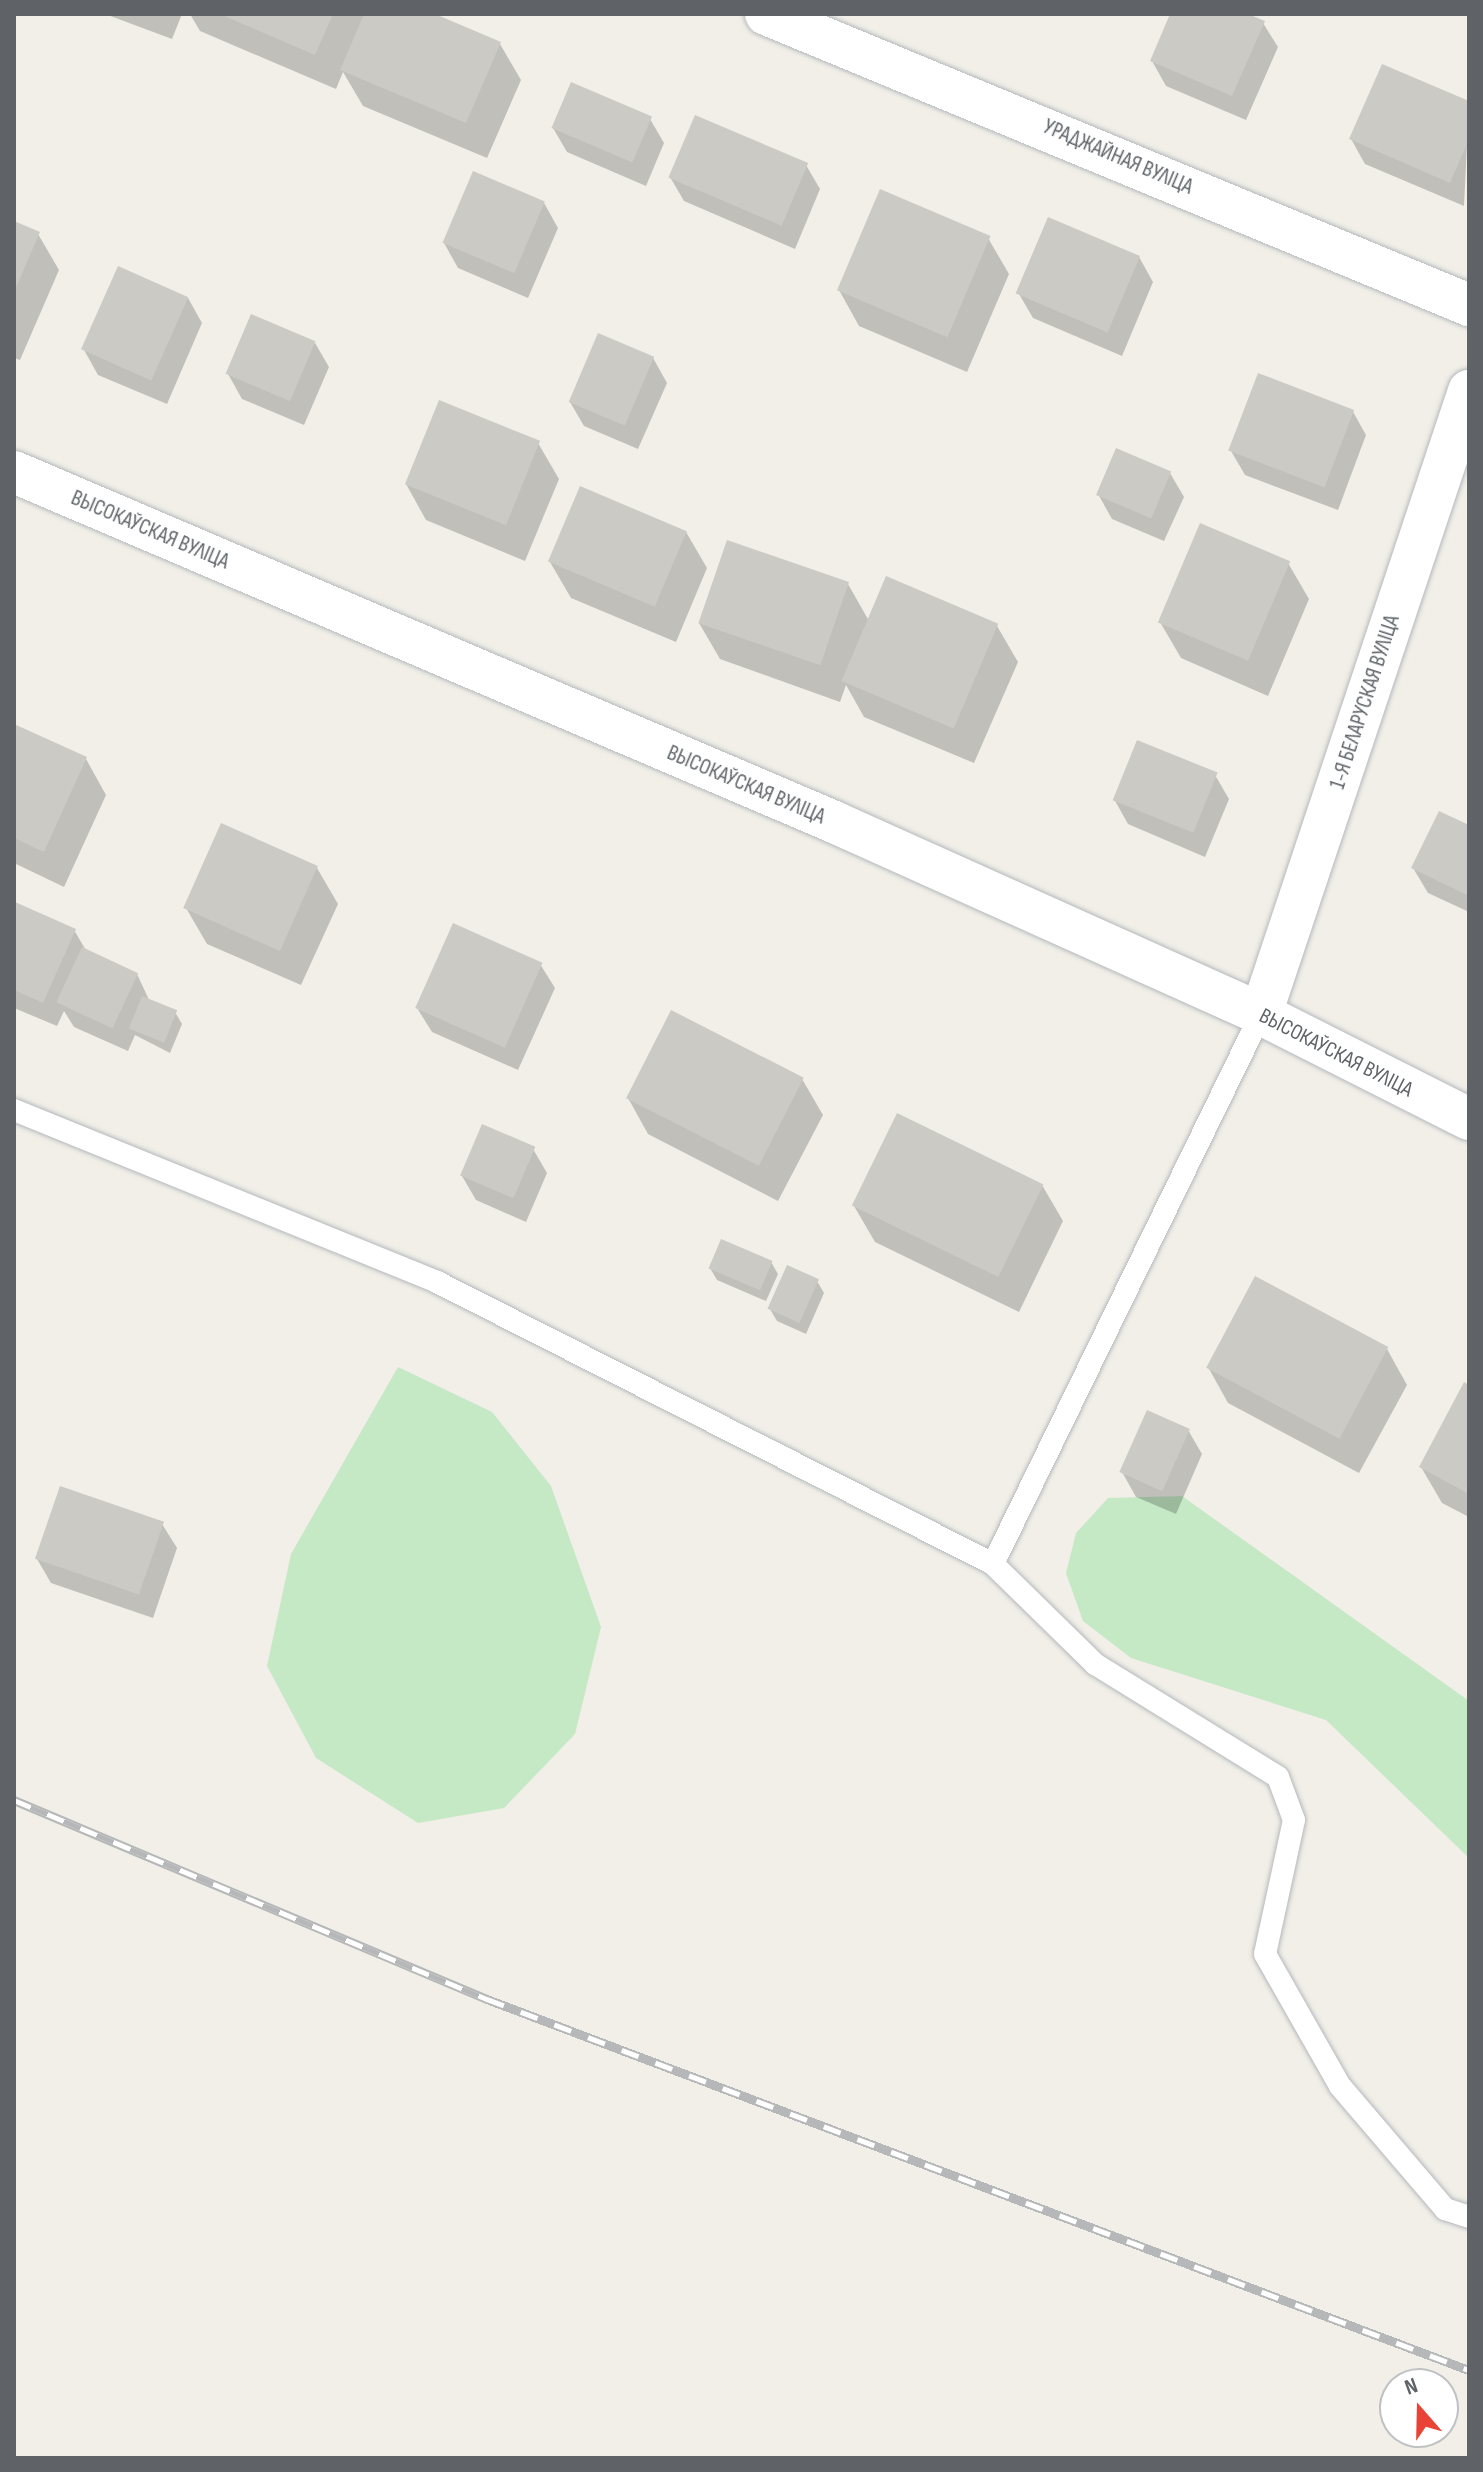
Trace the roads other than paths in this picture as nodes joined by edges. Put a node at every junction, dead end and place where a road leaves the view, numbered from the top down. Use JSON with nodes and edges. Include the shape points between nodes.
{"nodes":[{"id":1,"x":766,"y":14,"type":"edge"},
{"id":2,"x":835,"y":25,"type":"edge"},
{"id":3,"x":1469,"y":305,"type":"edge"},
{"id":4,"x":1469,"y":391,"type":"edge"},
{"id":5,"x":14,"y":472,"type":"edge"},
{"id":6,"x":1261,"y":1014,"type":"junction"},
{"id":7,"x":14,"y":1110,"type":"edge"},
{"id":8,"x":1469,"y":1119,"type":"edge"},
{"id":9,"x":993,"y":1564,"type":"junction"},
{"id":10,"x":1469,"y":2217,"type":"edge"}],
"edges":[{"from":1,"to":2,"type":"street","name":"УРАДЖАЙНАЯ ВУЛІЦА"},
{"from":2,"to":3,"type":"street","name":"УРАДЖАЙНАЯ ВУЛІЦА"},
{"from":4,"to":6,"type":"street","name":"1-Я БЕЛАРУСКАЯ ВУЛІЦА"},
{"from":5,"to":6,"type":"street","name":"ВЫСОКАЎСКАЯ ВУЛІЦА","via":[[834,822]]},
{"from":6,"to":8,"type":"street","name":"ВЫСОКАЎСКАЯ ВУЛІЦА"},
{"from":6,"to":9,"type":"lane"},
{"from":7,"to":9,"type":"lane","via":[[437,1282]]},
{"from":9,"to":10,"type":"lane","via":[[1095,1664],[1278,1777],[1294,1820],[1265,1954],[1340,2086],[1445,2209]]}]}
